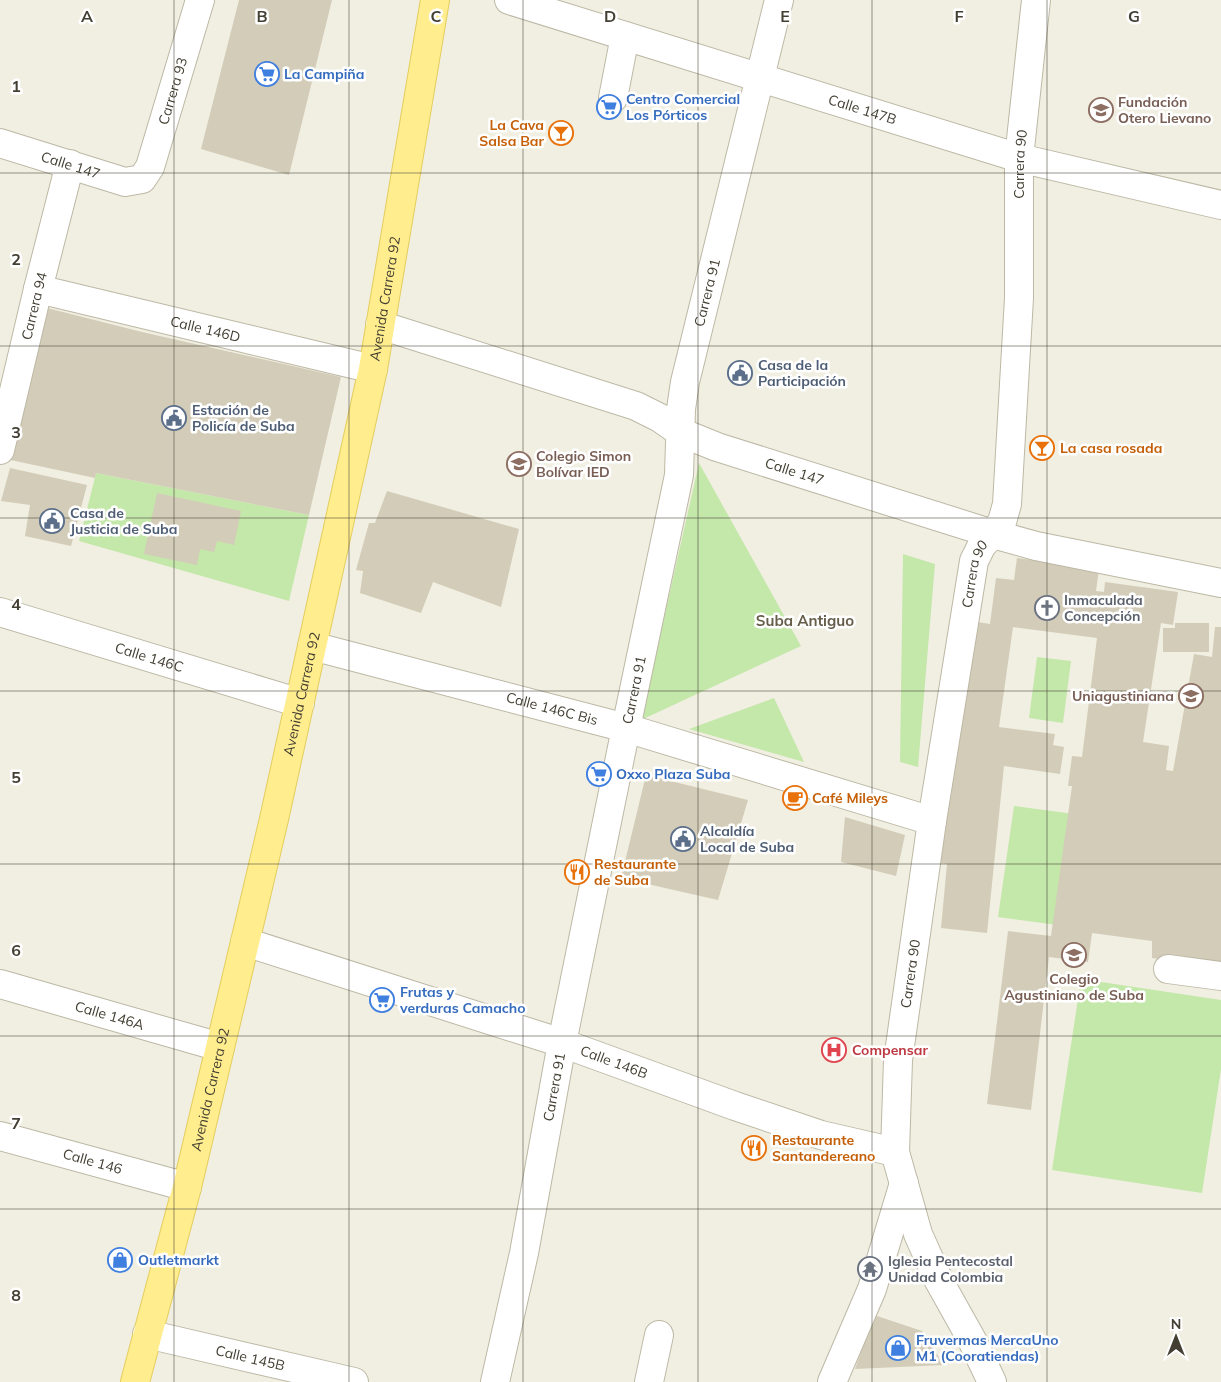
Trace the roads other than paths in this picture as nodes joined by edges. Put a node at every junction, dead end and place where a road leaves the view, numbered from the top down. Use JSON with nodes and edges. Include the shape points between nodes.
{"nodes":[{"id":1,"x":200,"y":0,"type":"edge"},
{"id":2,"x":434,"y":0,"type":"edge"},
{"id":3,"x":509,"y":0,"type":"edge"},
{"id":4,"x":779,"y":0,"type":"edge"},
{"id":5,"x":1036,"y":0,"type":"edge"},
{"id":6,"x":625,"y":36,"type":"junction"},
{"id":7,"x":760,"y":78,"type":"junction"},
{"id":8,"x":613,"y":98,"type":"dead end"},
{"id":9,"x":0,"y":142,"type":"edge"},
{"id":10,"x":1019,"y":158,"type":"junction"},
{"id":11,"x":70,"y":164,"type":"junction"},
{"id":12,"x":142,"y":179,"type":"joint"},
{"id":13,"x":1221,"y":205,"type":"edge"},
{"id":14,"x":38,"y":289,"type":"junction"},
{"id":15,"x":380,"y":325,"type":"junction"},
{"id":16,"x":373,"y":369,"type":"junction"},
{"id":17,"x":680,"y":432,"type":"junction"},
{"id":18,"x":0,"y":450,"type":"edge"},
{"id":19,"x":994,"y":534,"type":"junction"},
{"id":20,"x":1221,"y":583,"type":"edge"},
{"id":21,"x":0,"y":612,"type":"edge"},
{"id":22,"x":312,"y":646,"type":"junction"},
{"id":23,"x":300,"y":702,"type":"junction"},
{"id":24,"x":626,"y":728,"type":"junction"},
{"id":25,"x":932,"y":821,"type":"junction"},
{"id":26,"x":245,"y":942,"type":"junction"},
{"id":27,"x":1168,"y":969,"type":"dead end"},
{"id":28,"x":1221,"y":976,"type":"edge"},
{"id":29,"x":0,"y":984,"type":"edge"},
{"id":30,"x":562,"y":1043,"type":"junction"},
{"id":31,"x":220,"y":1047,"type":"junction"},
{"id":32,"x":0,"y":1136,"type":"edge"},
{"id":33,"x":895,"y":1152,"type":"junction"},
{"id":34,"x":904,"y":1183,"type":"junction"},
{"id":35,"x":187,"y":1187,"type":"junction"},
{"id":36,"x":147,"y":1334,"type":"junction"},
{"id":37,"x":659,"y":1335,"type":"dead end"},
{"id":38,"x":135,"y":1382,"type":"edge"},
{"id":39,"x":354,"y":1382,"type":"edge"},
{"id":40,"x":495,"y":1382,"type":"edge"},
{"id":41,"x":649,"y":1382,"type":"edge"},
{"id":42,"x":832,"y":1382,"type":"edge"},
{"id":43,"x":992,"y":1382,"type":"edge"}],
"edges":[{"from":1,"to":12,"type":"street","name":"Carrera 93","via":[[150,167]]},
{"from":2,"to":15,"type":"main road","name":"Avenida Carrera 92"},
{"from":3,"to":6,"type":"street","name":"Calle 147B"},
{"from":4,"to":7,"type":"street","name":"Carrera 91"},
{"from":5,"to":10,"type":"street","name":"Carrera 90"},
{"from":6,"to":7,"type":"street","name":"Calle 147B"},
{"from":6,"to":8,"type":"street"},
{"from":7,"to":10,"type":"street","name":"Calle 147B"},
{"from":7,"to":17,"type":"street","name":"Carrera 91","via":[[685,382]]},
{"from":9,"to":11,"type":"street","name":"Calle 147"},
{"from":10,"to":13,"type":"street","name":"Calle 147B"},
{"from":10,"to":19,"type":"street","name":"Carrera 90","via":[[1019,298],[1007,504],[1002,522]]},
{"from":11,"to":12,"type":"street","name":"Calle 147","via":[[125,182]]},
{"from":11,"to":14,"type":"street","name":"Carrera 94"},
{"from":14,"to":16,"type":"street","name":"Calle 146D"},
{"from":14,"to":18,"type":"street","name":"Carrera 94"},
{"from":15,"to":16,"type":"main road","name":"Avenida Carrera 92"},
{"from":15,"to":17,"type":"street","name":"Calle 147","via":[[636,406]]},
{"from":16,"to":22,"type":"main road","name":"Avenida Carrera 92"},
{"from":17,"to":19,"type":"street","name":"Calle 147","via":[[717,447]]},
{"from":17,"to":24,"type":"street","name":"Carrera 91","via":[[679,475]]},
{"from":19,"to":20,"type":"street","name":"Calle 147"},
{"from":19,"to":25,"type":"street","name":"Carrera 90","via":[[982,545],[974,561]]},
{"from":21,"to":23,"type":"street","name":"Calle 146C"},
{"from":22,"to":23,"type":"main road","name":"Avenida Carrera 92"},
{"from":22,"to":24,"type":"street","name":"Calle 146C Bis"},
{"from":23,"to":26,"type":"main road","name":"Avenida Carrera 92"},
{"from":24,"to":25,"type":"street","name":"Calle 146C Bis"},
{"from":24,"to":30,"type":"street","name":"Carrera 91"},
{"from":25,"to":33,"type":"street","name":"Carrera 90","via":[[898,1060]]},
{"from":26,"to":30,"type":"street","name":"Calle 146B"},
{"from":26,"to":31,"type":"main road","name":"Avenida Carrera 92"},
{"from":27,"to":28,"type":"street"},
{"from":29,"to":31,"type":"street","name":"Calle 146A"},
{"from":30,"to":33,"type":"street","name":"Calle 146B","via":[[821,1135]]},
{"from":30,"to":40,"type":"street","name":"Carrera 91","via":[[524,1254]]},
{"from":31,"to":35,"type":"main road","name":"Avenida Carrera 92"},
{"from":32,"to":35,"type":"street","name":"Calle 146"},
{"from":33,"to":34,"type":"street","name":"Carrera 90"},
{"from":34,"to":42,"type":"street","via":[[872,1290]]},
{"from":34,"to":43,"type":"street","name":"Carrera 90","via":[[918,1234]]},
{"from":35,"to":36,"type":"main road","name":"Avenida Carrera 92"},
{"from":36,"to":38,"type":"main road","name":"Avenida Carrera 92"},
{"from":36,"to":39,"type":"street","name":"Calle 145B"},
{"from":37,"to":41,"type":"street"}]}
